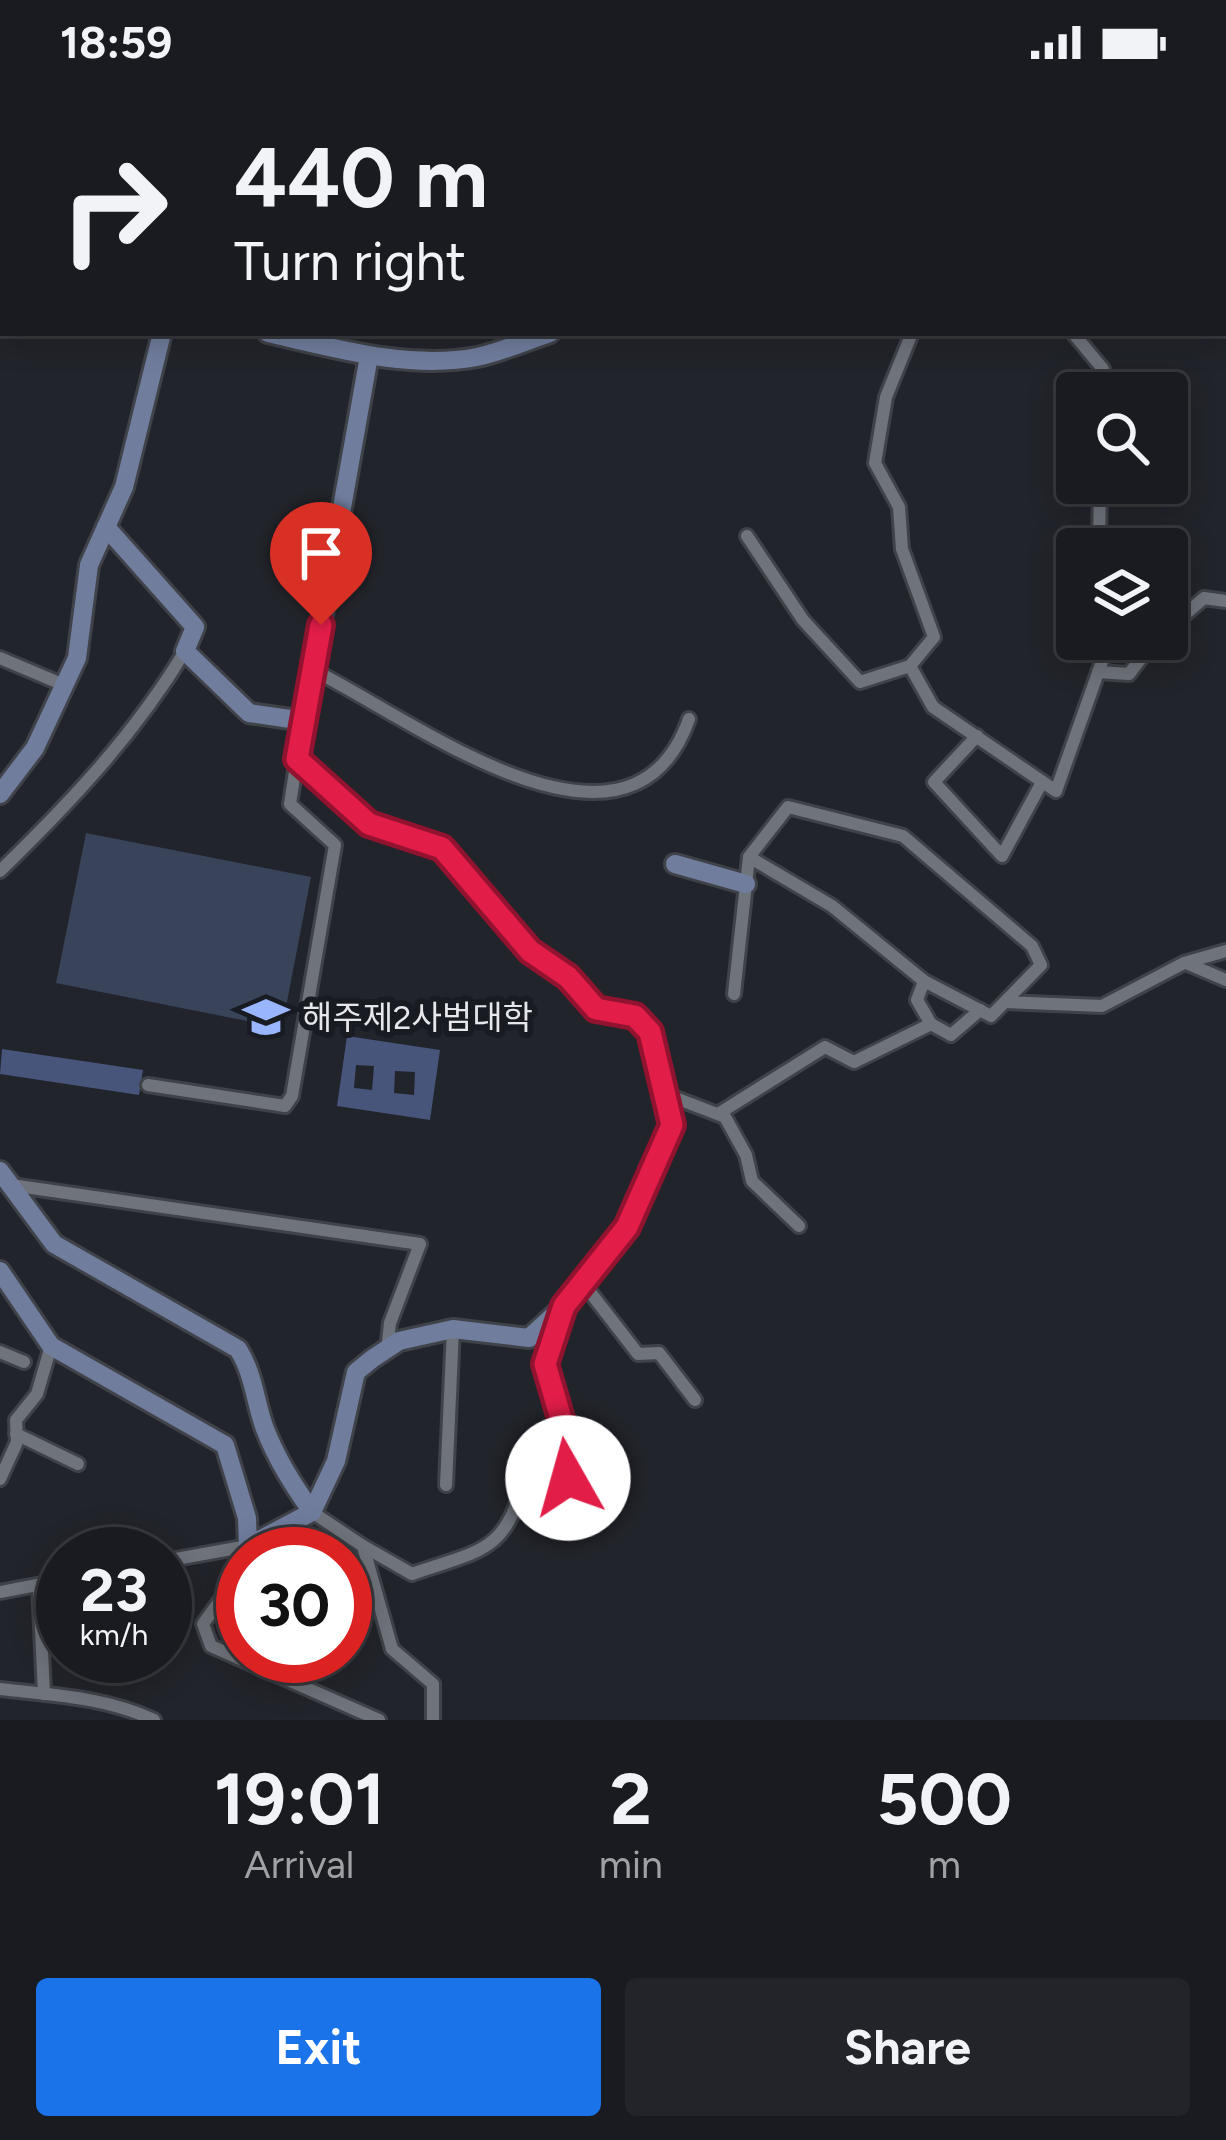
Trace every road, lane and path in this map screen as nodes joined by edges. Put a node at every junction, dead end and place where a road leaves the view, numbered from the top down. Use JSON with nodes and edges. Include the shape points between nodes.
{"nodes":[{"id":1,"x":160,"y":336,"type":"edge"},
{"id":2,"x":281,"y":336,"type":"edge"},
{"id":3,"x":541,"y":336,"type":"edge"},
{"id":4,"x":911,"y":336,"type":"edge"},
{"id":5,"x":1076,"y":336,"type":"edge"},
{"id":6,"x":369,"y":356,"type":"junction"},
{"id":7,"x":1103,"y":372,"type":"edge"},
{"id":8,"x":106,"y":527,"type":"junction"},
{"id":9,"x":747,"y":536,"type":"dead end"},
{"id":10,"x":1226,"y":601,"type":"edge"},
{"id":11,"x":1188,"y":612,"type":"edge"},
{"id":12,"x":185,"y":651,"type":"junction"},
{"id":13,"x":0,"y":658,"type":"edge"},
{"id":14,"x":1102,"y":660,"type":"edge"},
{"id":15,"x":1140,"y":660,"type":"edge"},
{"id":16,"x":910,"y":666,"type":"junction"},
{"id":17,"x":313,"y":670,"type":"junction"},
{"id":18,"x":1098,"y":672,"type":"junction"},
{"id":19,"x":64,"y":685,"type":"junction"},
{"id":20,"x":689,"y":719,"type":"dead end"},
{"id":21,"x":304,"y":721,"type":"junction"},
{"id":22,"x":977,"y":736,"type":"junction"},
{"id":23,"x":297,"y":759,"type":"junction"},
{"id":24,"x":1041,"y":784,"type":"junction"},
{"id":25,"x":0,"y":794,"type":"edge"},
{"id":26,"x":749,"y":857,"type":"junction"},
{"id":27,"x":675,"y":864,"type":"dead end"},
{"id":28,"x":0,"y":871,"type":"edge"},
{"id":29,"x":746,"y":884,"type":"junction"},
{"id":30,"x":1226,"y":951,"type":"edge"},
{"id":31,"x":1184,"y":963,"type":"junction"},
{"id":32,"x":1226,"y":980,"type":"edge"},
{"id":33,"x":925,"y":981,"type":"junction"},
{"id":34,"x":734,"y":994,"type":"dead end"},
{"id":35,"x":1006,"y":1002,"type":"junction"},
{"id":36,"x":980,"y":1010,"type":"junction"},
{"id":37,"x":931,"y":1024,"type":"junction"},
{"id":38,"x":148,"y":1084,"type":"dead end"},
{"id":39,"x":665,"y":1094,"type":"junction"},
{"id":40,"x":718,"y":1114,"type":"junction"},
{"id":41,"x":5,"y":1178,"type":"edge"},
{"id":42,"x":799,"y":1226,"type":"dead end"},
{"id":43,"x":0,"y":1270,"type":"edge"},
{"id":44,"x":583,"y":1282,"type":"junction"},
{"id":45,"x":564,"y":1306,"type":"junction"},
{"id":46,"x":453,"y":1329,"type":"junction"},
{"id":47,"x":51,"y":1346,"type":"junction"},
{"id":48,"x":387,"y":1351,"type":"junction"},
{"id":49,"x":0,"y":1352,"type":"edge"},
{"id":50,"x":24,"y":1362,"type":"dead end"},
{"id":51,"x":695,"y":1400,"type":"dead end"},
{"id":52,"x":16,"y":1434,"type":"junction"},
{"id":53,"x":78,"y":1464,"type":"dead end"},
{"id":54,"x":0,"y":1478,"type":"edge"},
{"id":55,"x":446,"y":1485,"type":"dead end"},
{"id":56,"x":312,"y":1512,"type":"junction"},
{"id":57,"x":246,"y":1527,"type":"edge"},
{"id":58,"x":287,"y":1527,"type":"edge"},
{"id":59,"x":334,"y":1527,"type":"edge"},
{"id":60,"x":372,"y":1551,"type":"edge"},
{"id":61,"x":372,"y":1578,"type":"edge"},
{"id":62,"x":36,"y":1586,"type":"edge"},
{"id":63,"x":0,"y":1592,"type":"edge"},
{"id":64,"x":216,"y":1605,"type":"edge"},
{"id":65,"x":216,"y":1648,"type":"edge"},
{"id":66,"x":43,"y":1683,"type":"edge"},
{"id":67,"x":296,"y":1683,"type":"edge"},
{"id":68,"x":0,"y":1689,"type":"edge"},
{"id":69,"x":44,"y":1694,"type":"junction"},
{"id":70,"x":154,"y":1720,"type":"edge"},
{"id":71,"x":379,"y":1720,"type":"edge"},
{"id":72,"x":433,"y":1720,"type":"edge"}],
"edges":[{"from":1,"to":8,"type":"street","via":[[124,487]]},
{"from":2,"to":6,"type":"street"},
{"from":3,"to":6,"type":"street","via":[[475,357]]},
{"from":4,"to":16,"type":"street","via":[[886,397],[875,463],[899,507],[902,549],[934,637]]},
{"from":5,"to":7,"type":"street"},
{"from":6,"to":17,"type":"street"},
{"from":8,"to":12,"type":"street","via":[[195,627]]},
{"from":8,"to":19,"type":"street","via":[[89,565],[77,658]]},
{"from":9,"to":16,"type":"street","via":[[803,620],[860,682]]},
{"from":10,"to":11,"type":"street","via":[[1204,598]]},
{"from":12,"to":21,"type":"street","via":[[249,712]]},
{"from":12,"to":28,"type":"street","via":[[156,700],[77,796]]},
{"from":13,"to":19,"type":"street"},
{"from":14,"to":18,"type":"street"},
{"from":15,"to":18,"type":"street","via":[[1129,674]]},
{"from":16,"to":22,"type":"street","via":[[933,707]]},
{"from":17,"to":20,"type":"street","via":[[478,760],[558,791],[602,794],[645,784],[678,750]]},
{"from":17,"to":21,"type":"street"},
{"from":18,"to":24,"type":"street","via":[[1056,791]]},
{"from":19,"to":25,"type":"street","via":[[35,748]]},
{"from":21,"to":23,"type":"street"},
{"from":22,"to":24,"type":"street"},
{"from":22,"to":24,"type":"street","via":[[934,782],[1002,856]]},
{"from":23,"to":38,"type":"street","via":[[290,804],[335,845],[292,1096],[285,1106]]},
{"from":23,"to":39,"type":"street","via":[[369,824],[442,848],[530,951],[596,1009],[635,1016],[650,1032]]},
{"from":26,"to":29,"type":"street"},
{"from":26,"to":33,"type":"street","via":[[832,906]]},
{"from":26,"to":35,"type":"street","via":[[788,807],[903,836],[1032,946],[1041,965]]},
{"from":27,"to":29,"type":"street"},
{"from":29,"to":34,"type":"street"},
{"from":30,"to":31,"type":"street"},
{"from":31,"to":32,"type":"street"},
{"from":31,"to":35,"type":"street","via":[[1102,1006]]},
{"from":33,"to":36,"type":"street"},
{"from":33,"to":37,"type":"street","via":[[917,1000]]},
{"from":35,"to":36,"type":"street","via":[[991,1016]]},
{"from":36,"to":37,"type":"street","via":[[951,1035]]},
{"from":37,"to":40,"type":"street","via":[[854,1062],[824,1048]]},
{"from":39,"to":40,"type":"street"},
{"from":39,"to":44,"type":"street","via":[[672,1125],[627,1227]]},
{"from":40,"to":42,"type":"street","via":[[746,1155],[752,1181]]},
{"from":41,"to":48,"type":"street","via":[[420,1244]]},
{"from":41,"to":56,"type":"street","via":[[54,1244],[238,1349],[271,1442]]},
{"from":43,"to":47,"type":"street"},
{"from":44,"to":45,"type":"street"},
{"from":44,"to":51,"type":"street","via":[[638,1354],[659,1354]]},
{"from":45,"to":46,"type":"street","via":[[529,1338]]},
{"from":45,"to":60,"type":"street","via":[[545,1364],[568,1478],[524,1478],[515,1516],[492,1546],[412,1574]]},
{"from":46,"to":48,"type":"street"},
{"from":46,"to":55,"type":"street"},
{"from":47,"to":52,"type":"street"},
{"from":47,"to":57,"type":"street","via":[[225,1445]]},
{"from":48,"to":56,"type":"street","via":[[356,1372],[336,1461]]},
{"from":49,"to":50,"type":"street"},
{"from":52,"to":53,"type":"street"},
{"from":52,"to":54,"type":"street"},
{"from":56,"to":58,"type":"street"},
{"from":56,"to":59,"type":"street"},
{"from":61,"to":72,"type":"street","via":[[392,1649],[433,1684]]},
{"from":62,"to":63,"type":"street"},
{"from":64,"to":65,"type":"street","via":[[202,1624]]},
{"from":66,"to":69,"type":"street"},
{"from":67,"to":71,"type":"street"},
{"from":68,"to":69,"type":"street"},
{"from":69,"to":70,"type":"street","via":[[130,1708]]}]}
